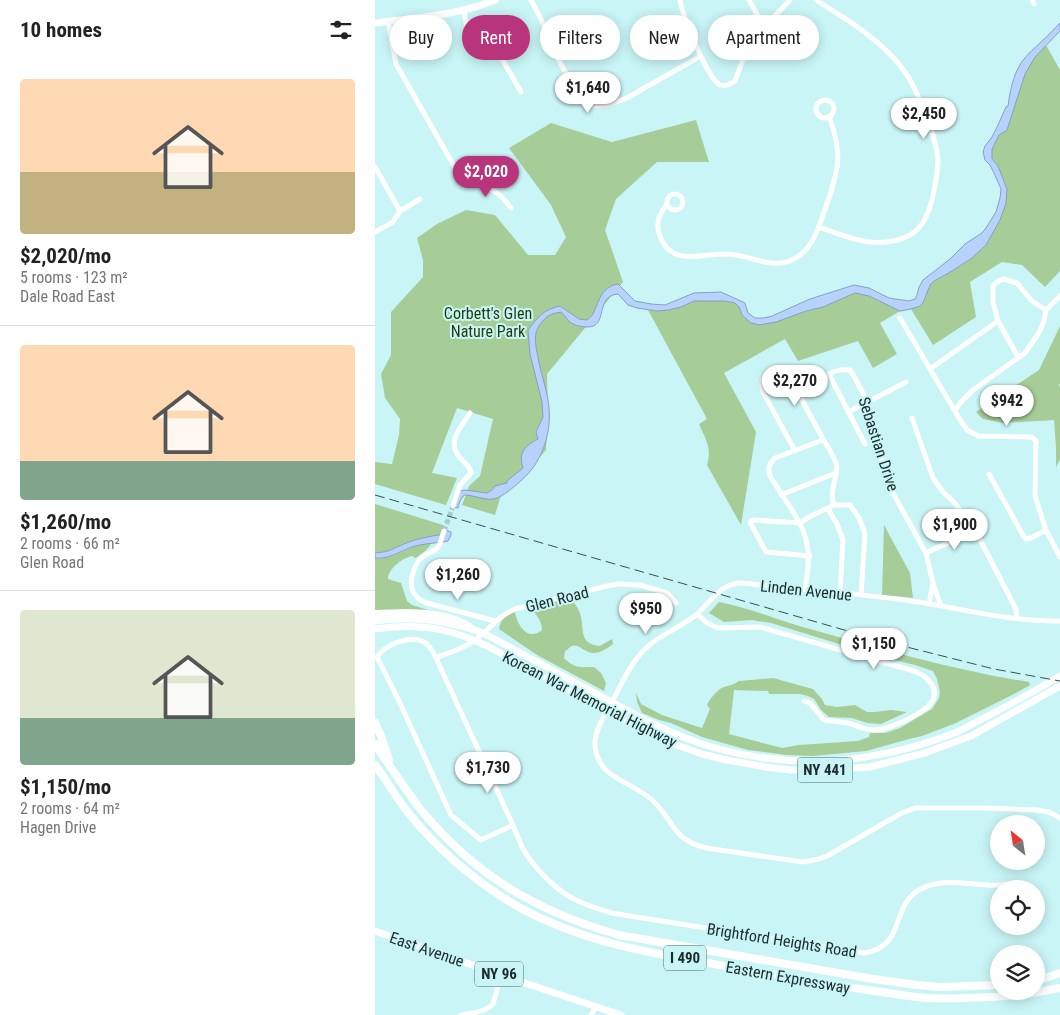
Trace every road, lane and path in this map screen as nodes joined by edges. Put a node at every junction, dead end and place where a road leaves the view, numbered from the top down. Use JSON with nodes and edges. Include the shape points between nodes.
{"nodes":[{"id":1,"x":495,"y":0,"type":"edge"},
{"id":2,"x":531,"y":0,"type":"edge"},
{"id":3,"x":680,"y":0,"type":"edge"},
{"id":4,"x":749,"y":0,"type":"edge"},
{"id":5,"x":790,"y":0,"type":"edge"},
{"id":6,"x":816,"y":0,"type":"edge"},
{"id":7,"x":464,"y":10,"type":"junction"},
{"id":8,"x":757,"y":15,"type":"edge"},
{"id":9,"x":776,"y":15,"type":"edge"},
{"id":10,"x":388,"y":21,"type":"junction"},
{"id":11,"x":375,"y":23,"type":"edge"},
{"id":12,"x":701,"y":56,"type":"junction"},
{"id":13,"x":743,"y":60,"type":"edge"},
{"id":14,"x":521,"y":92,"type":"dead end"},
{"id":15,"x":829,"y":116,"type":"dead end"},
{"id":16,"x":375,"y":167,"type":"edge"},
{"id":17,"x":420,"y":199,"type":"dead end"},
{"id":18,"x":667,"y":204,"type":"dead end"},
{"id":19,"x":511,"y":208,"type":"dead end"},
{"id":20,"x":401,"y":211,"type":"junction"},
{"id":21,"x":819,"y":227,"type":"junction"},
{"id":22,"x":375,"y":232,"type":"edge"},
{"id":23,"x":1060,"y":296,"type":"edge"},
{"id":24,"x":1046,"y":310,"type":"junction"},
{"id":25,"x":900,"y":318,"type":"dead end"},
{"id":26,"x":998,"y":321,"type":"junction"},
{"id":27,"x":1018,"y":357,"type":"junction"},
{"id":28,"x":930,"y":369,"type":"junction"},
{"id":29,"x":906,"y":382,"type":"dead end"},
{"id":30,"x":868,"y":402,"type":"junction"},
{"id":31,"x":955,"y":411,"type":"junction"},
{"id":32,"x":848,"y":412,"type":"junction"},
{"id":33,"x":471,"y":413,"type":"dead end"},
{"id":34,"x":912,"y":418,"type":"dead end"},
{"id":35,"x":823,"y":440,"type":"junction"},
{"id":36,"x":865,"y":444,"type":"dead end"},
{"id":37,"x":795,"y":451,"type":"junction"},
{"id":38,"x":837,"y":472,"type":"junction"},
{"id":39,"x":989,"y":474,"type":"dead end"},
{"id":40,"x":781,"y":495,"type":"junction"},
{"id":41,"x":834,"y":505,"type":"junction"},
{"id":42,"x":453,"y":506,"type":"tunnel mouth"},
{"id":43,"x":828,"y":509,"type":"junction"},
{"id":44,"x":800,"y":523,"type":"junction"},
{"id":45,"x":975,"y":530,"type":"junction"},
{"id":46,"x":1046,"y":530,"type":"junction"},
{"id":47,"x":444,"y":532,"type":"tunnel mouth"},
{"id":48,"x":926,"y":553,"type":"junction"},
{"id":49,"x":809,"y":556,"type":"junction"},
{"id":50,"x":1060,"y":557,"type":"edge"},
{"id":51,"x":933,"y":583,"type":"junction"},
{"id":52,"x":805,"y":590,"type":"junction"},
{"id":53,"x":841,"y":593,"type":"junction"},
{"id":54,"x":861,"y":596,"type":"junction"},
{"id":55,"x":676,"y":603,"type":"dead end"},
{"id":56,"x":929,"y":604,"type":"junction"},
{"id":57,"x":941,"y":606,"type":"junction"},
{"id":58,"x":375,"y":614,"type":"edge"},
{"id":59,"x":697,"y":614,"type":"junction"},
{"id":60,"x":1017,"y":619,"type":"junction"},
{"id":61,"x":375,"y":621,"type":"edge"},
{"id":62,"x":495,"y":621,"type":"junction"},
{"id":63,"x":1060,"y":621,"type":"edge"},
{"id":64,"x":375,"y":629,"type":"edge"},
{"id":65,"x":472,"y":629,"type":"junction"},
{"id":66,"x":484,"y":633,"type":"junction"},
{"id":67,"x":475,"y":640,"type":"junction"},
{"id":68,"x":436,"y":658,"type":"junction"},
{"id":69,"x":1060,"y":676,"type":"edge"},
{"id":70,"x":1060,"y":686,"type":"edge"},
{"id":71,"x":804,"y":701,"type":"dead end"},
{"id":72,"x":612,"y":702,"type":"junction"},
{"id":73,"x":607,"y":710,"type":"junction"},
{"id":74,"x":375,"y":723,"type":"edge"},
{"id":75,"x":375,"y":744,"type":"edge"},
{"id":76,"x":376,"y":767,"type":"edge"},
{"id":77,"x":391,"y":767,"type":"junction"},
{"id":78,"x":1060,"y":818,"type":"edge"},
{"id":79,"x":513,"y":825,"type":"junction"},
{"id":80,"x":990,"y":885,"type":"edge"},
{"id":81,"x":375,"y":931,"type":"edge"},
{"id":82,"x":1060,"y":973,"type":"edge"},
{"id":83,"x":501,"y":975,"type":"junction"},
{"id":84,"x":1045,"y":978,"type":"edge"},
{"id":85,"x":1060,"y":978,"type":"edge"},
{"id":86,"x":1045,"y":980,"type":"edge"},
{"id":87,"x":990,"y":985,"type":"edge"},
{"id":88,"x":1060,"y":988,"type":"edge"},
{"id":89,"x":596,"y":1007,"type":"junction"},
{"id":90,"x":461,"y":1015,"type":"edge"},
{"id":91,"x":591,"y":1015,"type":"edge"},
{"id":92,"x":621,"y":1015,"type":"edge"}],
"edges":[{"from":1,"to":7,"type":"main road"},
{"from":2,"to":12,"type":"street","via":[[574,88],[581,98],[595,106],[625,99]]},
{"from":3,"to":12,"type":"street"},
{"from":4,"to":8,"type":"street"},
{"from":5,"to":9,"type":"street"},
{"from":6,"to":21,"type":"street","via":[[867,33],[902,68],[920,100],[935,141],[938,160],[929,209],[921,226],[909,235],[890,241],[866,242]]},
{"from":7,"to":10,"type":"main road"},
{"from":7,"to":14,"type":"street","via":[[470,42],[478,48],[498,52]]},
{"from":10,"to":11,"type":"main road"},
{"from":10,"to":19,"type":"street","via":[[397,67],[458,173],[466,181],[496,192]]},
{"from":12,"to":13,"type":"street","via":[[716,82],[723,86],[735,81]]},
{"from":15,"to":21,"type":"street","via":[[839,160]]},
{"from":16,"to":20,"type":"street"},
{"from":17,"to":20,"type":"street"},
{"from":18,"to":21,"type":"street","via":[[658,221],[660,234],[670,250],[684,256],[727,254],[778,264],[807,249]]},
{"from":20,"to":22,"type":"street","via":[[393,222]]},
{"from":23,"to":24,"type":"street"},
{"from":24,"to":26,"type":"street","via":[[1032,301],[1017,283],[1003,279],[993,286]]},
{"from":24,"to":27,"type":"street","via":[[1040,331],[1025,353]]},
{"from":25,"to":28,"type":"street"},
{"from":26,"to":27,"type":"street"},
{"from":26,"to":28,"type":"street"},
{"from":27,"to":31,"type":"street","via":[[973,390]]},
{"from":28,"to":31,"type":"street"},
{"from":29,"to":30,"type":"street"},
{"from":30,"to":32,"type":"street"},
{"from":30,"to":32,"type":"street","name":"Sebastian Drive","via":[[850,370],[835,370],[829,374]]},
{"from":30,"to":48,"type":"street","name":"Sebastian Drive","via":[[888,484]]},
{"from":31,"to":46,"type":"street","via":[[967,430],[978,436],[1032,437],[1036,441],[1035,496]]},
{"from":32,"to":36,"type":"street","name":"Sebastian Drive"},
{"from":33,"to":42,"type":"street","via":[[455,437],[456,453],[471,471],[460,485]]},
{"from":34,"to":45,"type":"street","via":[[933,478]]},
{"from":35,"to":37,"type":"street"},
{"from":35,"to":37,"type":"street","via":[[790,377],[781,371],[770,371],[761,381],[763,392]]},
{"from":35,"to":38,"type":"street","via":[[837,465]]},
{"from":37,"to":40,"type":"street","via":[[775,458],[769,467],[769,474]]},
{"from":38,"to":40,"type":"street"},
{"from":38,"to":41,"type":"street","via":[[832,492]]},
{"from":39,"to":46,"type":"street","via":[[1026,539]]},
{"from":40,"to":44,"type":"street"},
{"from":41,"to":43,"type":"street"},
{"from":41,"to":54,"type":"street","via":[[850,505],[865,534]]},
{"from":43,"to":44,"type":"street"},
{"from":43,"to":53,"type":"street","via":[[843,540]]},
{"from":44,"to":49,"type":"street"},
{"from":44,"to":49,"type":"street","via":[[750,522],[766,552]]},
{"from":45,"to":48,"type":"street"},
{"from":45,"to":60,"type":"street","via":[[1016,609]]},
{"from":46,"to":50,"type":"street"},
{"from":47,"to":62,"type":"street","via":[[439,546],[421,558],[412,575],[411,586],[416,596],[427,603]]},
{"from":48,"to":51,"type":"street","name":"Sebastian Drive"},
{"from":49,"to":52,"type":"street"},
{"from":51,"to":56,"type":"street","name":"Sebastian Drive"},
{"from":51,"to":57,"type":"street","name":"Sebastian Drive"},
{"from":52,"to":53,"type":"street","name":"Linden Avenue"},
{"from":52,"to":59,"type":"street","name":"Linden Avenue","via":[[742,582],[730,584]]},
{"from":53,"to":54,"type":"street","name":"Linden Avenue"},
{"from":54,"to":56,"type":"street","name":"Linden Avenue"},
{"from":55,"to":62,"type":"street","name":"Glen Road","via":[[667,593],[640,585],[619,584],[515,609]]},
{"from":56,"to":57,"type":"street","name":"Linden Avenue"},
{"from":57,"to":60,"type":"street","name":"Linden Avenue"},
{"from":58,"to":65,"type":"highway","via":[[432,615],[454,620]]},
{"from":59,"to":71,"type":"street","via":[[717,628],[761,627],[914,671],[925,676],[933,690],[933,699],[925,708],[897,724],[874,730],[824,720],[810,703]]},
{"from":59,"to":72,"type":"street","name":"Linden Avenue","via":[[647,647]]},
{"from":60,"to":63,"type":"street","name":"Linden Avenue"},
{"from":61,"to":65,"type":"main road","name":"Korean War Memorial Highway","number":"NY 441","via":[[415,618]]},
{"from":62,"to":66,"type":"street","name":"Glen Road"},
{"from":64,"to":67,"type":"main road","name":"Korean War Memorial Highway","number":"NY 441","via":[[431,627]]},
{"from":65,"to":66,"type":"main road","name":"Korean War Memorial Highway","number":"NY 441"},
{"from":66,"to":67,"type":"street","name":"Glen Road"},
{"from":66,"to":72,"type":"main road","name":"Korean War Memorial Highway","number":"NY 441"},
{"from":67,"to":68,"type":"street","name":"Glen Road"},
{"from":67,"to":73,"type":"main road","name":"Korean War Memorial Highway","number":"NY 441"},
{"from":68,"to":79,"type":"street","name":"Brightford Heights Road"},
{"from":68,"to":79,"type":"street","name":"Brightford Heights Road","via":[[429,646],[417,640],[387,646],[377,657],[451,815],[481,840]]},
{"from":69,"to":72,"type":"main road","name":"Korean War Memorial Highway","number":"NY 441","via":[[959,731],[887,754],[823,761],[759,758],[711,747],[669,731]]},
{"from":70,"to":73,"type":"main road","name":"Korean War Memorial Highway","number":"NY 441","via":[[971,736],[925,753],[870,767],[820,770],[765,767],[702,754],[663,740]]},
{"from":72,"to":73,"type":"street","name":"Linden Avenue"},
{"from":73,"to":78,"type":"street","name":"Linden Avenue","via":[[595,743],[603,768],[651,799],[679,835],[706,848],[803,862],[819,859],[915,808],[1037,810]]},
{"from":74,"to":77,"type":"highway"},
{"from":75,"to":77,"type":"highway","name":"Eastern Expressway","number":"I 490"},
{"from":76,"to":88,"type":"highway","name":"Eastern Expressway","number":"I 490","via":[[410,814],[458,866],[509,902],[562,928],[591,938],[707,963],[926,998],[1020,995]]},
{"from":77,"to":87,"type":"highway","name":"Eastern Expressway","number":"I 490","via":[[418,806],[470,860],[523,897],[587,925],[619,934],[891,982],[941,987]]},
{"from":79,"to":80,"type":"street","name":"Brightford Heights Road","via":[[539,870],[577,901],[611,913],[863,953],[887,942],[896,929],[905,903],[923,888],[947,882]]},
{"from":81,"to":83,"type":"main road","name":"East Avenue","number":"NY 96"},
{"from":82,"to":84,"type":"highway"},
{"from":83,"to":89,"type":"main road","name":"East Avenue","number":"NY 96"},
{"from":83,"to":90,"type":"street","via":[[493,1004]]},
{"from":85,"to":86,"type":"highway"},
{"from":89,"to":91,"type":"street"},
{"from":89,"to":92,"type":"main road","name":"East Avenue","number":"NY 96"}]}
